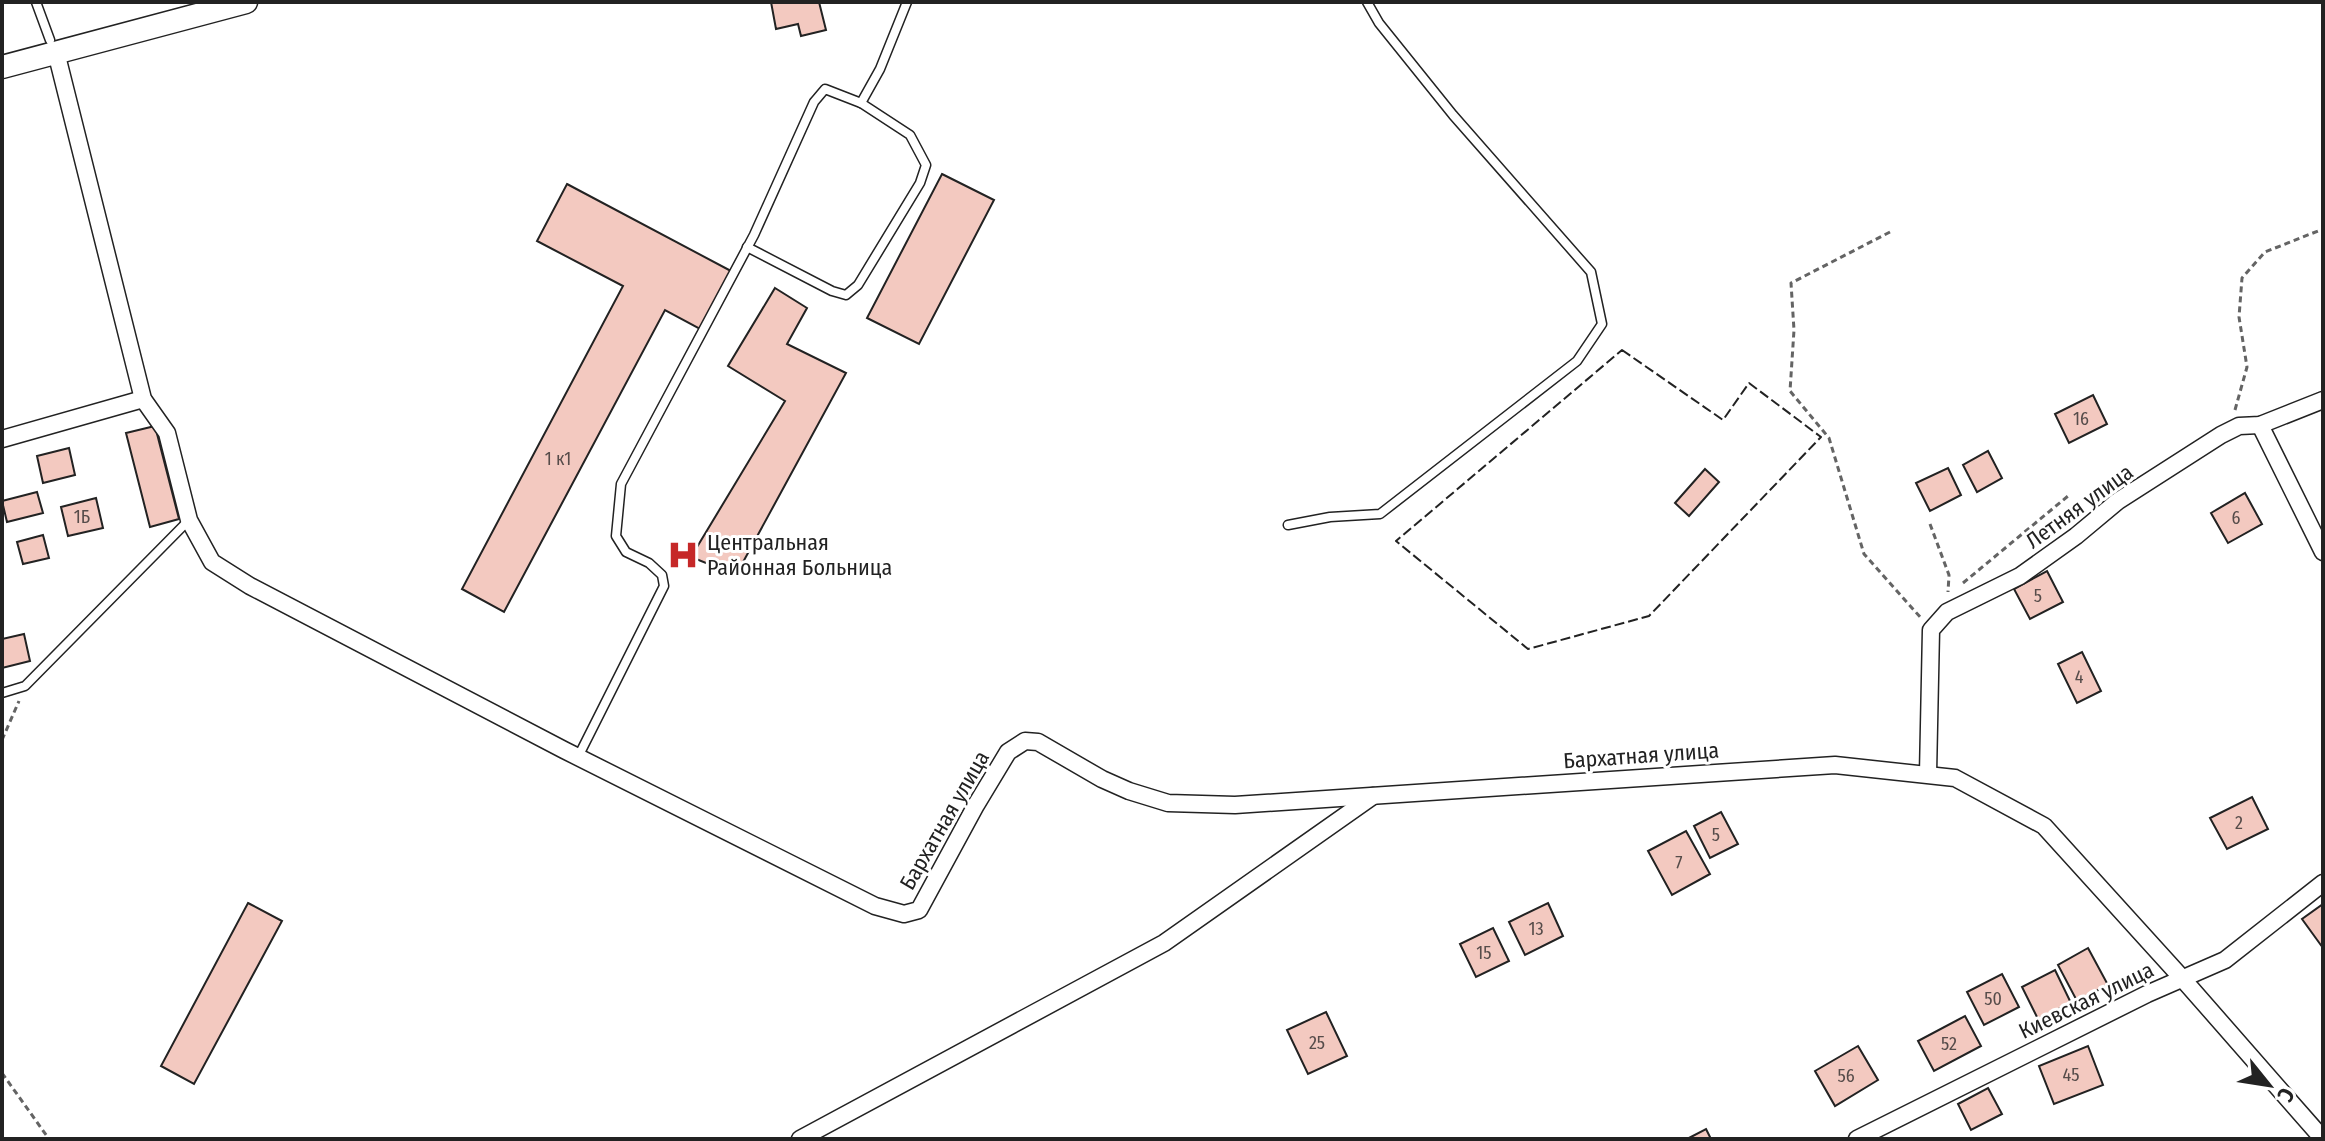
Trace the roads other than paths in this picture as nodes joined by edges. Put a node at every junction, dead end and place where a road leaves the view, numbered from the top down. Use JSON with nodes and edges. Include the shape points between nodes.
{"nodes":[{"id":1,"x":36,"y":2,"type":"edge"},
{"id":2,"x":187,"y":2,"type":"edge"},
{"id":3,"x":246,"y":2,"type":"edge"},
{"id":4,"x":907,"y":2,"type":"edge"},
{"id":5,"x":1367,"y":2,"type":"edge"},
{"id":6,"x":53,"y":46,"type":"junction"},
{"id":7,"x":2,"y":53,"type":"edge"},
{"id":8,"x":2,"y":67,"type":"edge"},
{"id":9,"x":861,"y":103,"type":"junction"},
{"id":10,"x":747,"y":247,"type":"junction"},
{"id":11,"x":143,"y":399,"type":"junction"},
{"id":12,"x":2323,"y":400,"type":"edge"},
{"id":13,"x":2260,"y":425,"type":"junction"},
{"id":14,"x":2,"y":439,"type":"edge"},
{"id":15,"x":189,"y":520,"type":"junction"},
{"id":16,"x":1288,"y":525,"type":"dead end"},
{"id":17,"x":2323,"y":552,"type":"edge"},
{"id":18,"x":2,"y":693,"type":"edge"},
{"id":19,"x":578,"y":757,"type":"junction"},
{"id":20,"x":1928,"y":774,"type":"junction"},
{"id":21,"x":1374,"y":795,"type":"junction"},
{"id":22,"x":2323,"y":883,"type":"edge"},
{"id":23,"x":2181,"y":977,"type":"junction"},
{"id":24,"x":800,"y":1139,"type":"edge"},
{"id":25,"x":1857,"y":1139,"type":"edge"},
{"id":26,"x":2323,"y":1139,"type":"edge"}],
"edges":[{"from":1,"to":6,"type":"lane"},
{"from":2,"to":6,"type":"main road"},
{"from":3,"to":6,"type":"main road"},
{"from":4,"to":9,"type":"lane"},
{"from":5,"to":16,"type":"lane","via":[[1453,115],[1591,272],[1602,324],[1577,361],[1380,514]]},
{"from":6,"to":7,"type":"main road"},
{"from":6,"to":8,"type":"main road"},
{"from":6,"to":11,"type":"street"},
{"from":9,"to":10,"type":"lane","via":[[825,89],[814,102]]},
{"from":9,"to":10,"type":"lane","via":[[910,135],[926,165],[858,285],[846,295],[832,291]]},
{"from":10,"to":19,"type":"lane","via":[[621,484],[616,536],[626,552],[662,575],[664,586]]},
{"from":11,"to":14,"type":"street"},
{"from":11,"to":15,"type":"street","via":[[167,433]]},
{"from":12,"to":13,"type":"street","name":"Летняя улица"},
{"from":13,"to":17,"type":"street"},
{"from":13,"to":20,"type":"street","name":"Летняя улица","via":[[2239,426],[2221,435],[2118,501],[2020,576],[1947,612],[1931,630]]},
{"from":15,"to":18,"type":"lane","via":[[25,686]]},
{"from":15,"to":19,"type":"street","via":[[212,562],[250,586]]},
{"from":19,"to":21,"type":"street","name":"Бархатная улица","via":[[875,906],[904,914],[919,910],[1008,752],[1025,741],[1038,742],[1129,791],[1168,803],[1235,805]]},
{"from":20,"to":21,"type":"street","name":"Бархатная улица","via":[[1835,765]]},
{"from":20,"to":23,"type":"street","name":"Бархатная улица","via":[[1955,778],[2044,826]]},
{"from":21,"to":24,"type":"street","via":[[1164,943]]},
{"from":22,"to":23,"type":"street","name":"Киевская улица","via":[[2225,960]]},
{"from":23,"to":25,"type":"street","name":"Киевская улица"},
{"from":23,"to":26,"type":"street","name":"Бархатная улица"}]}
